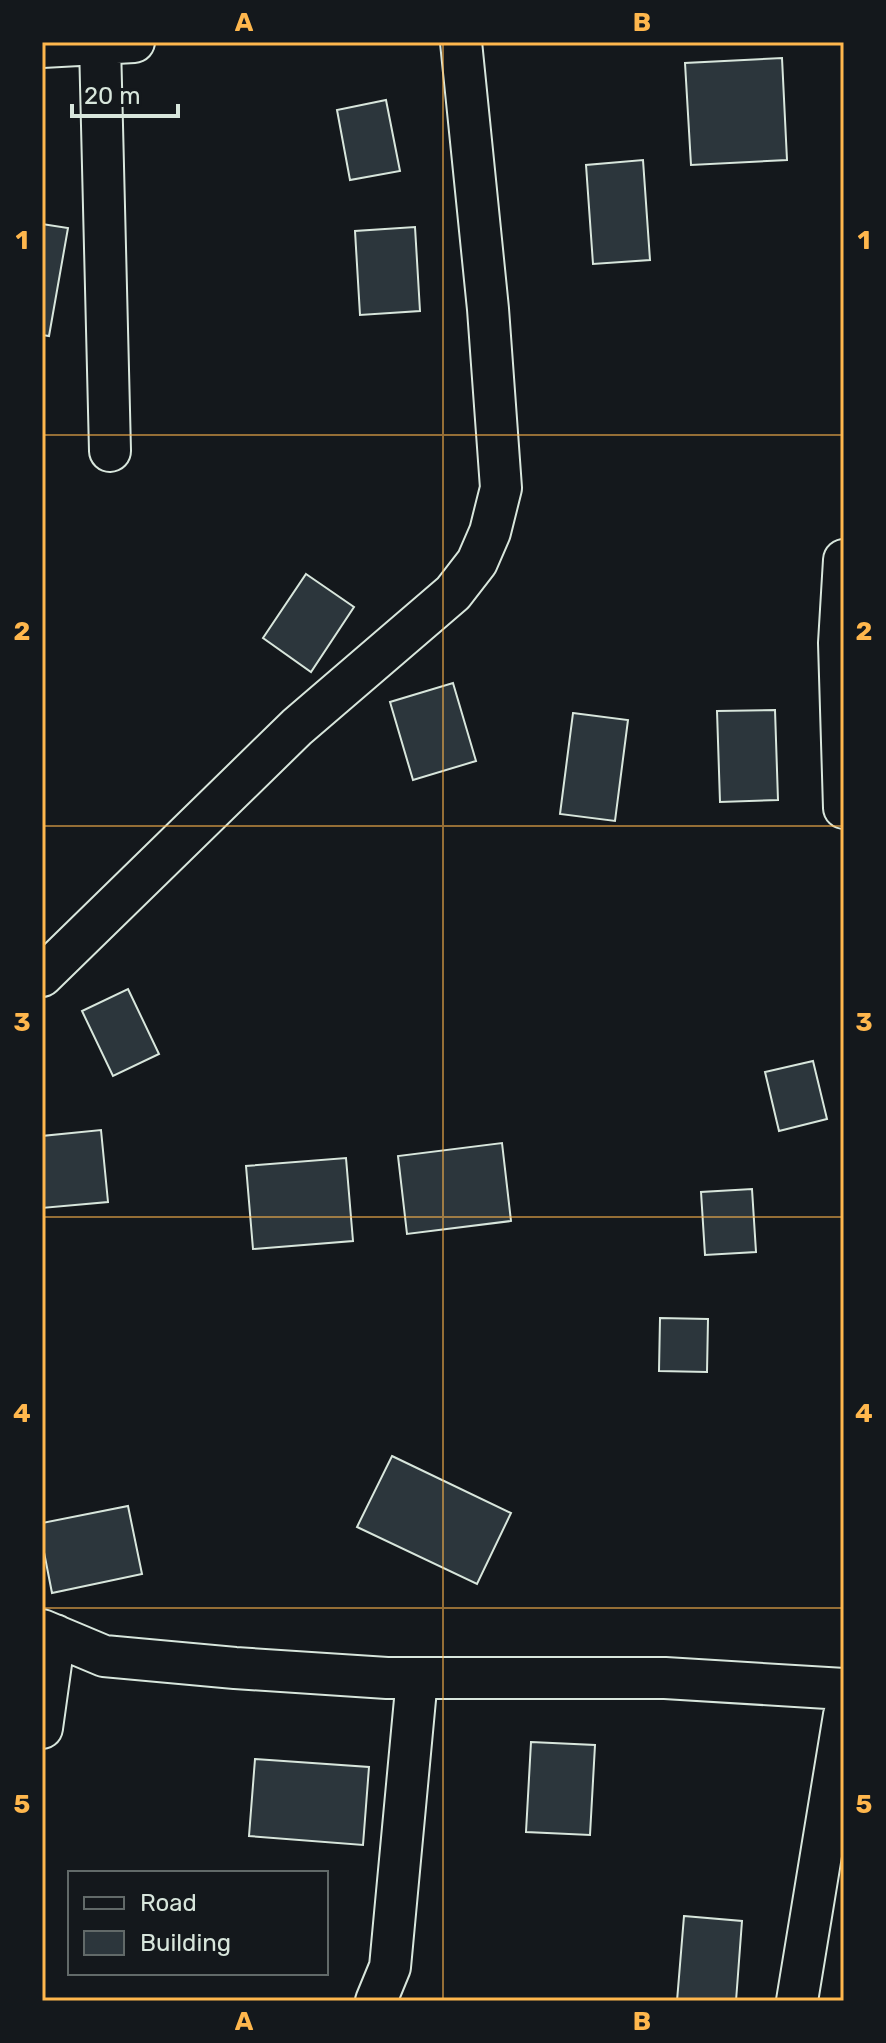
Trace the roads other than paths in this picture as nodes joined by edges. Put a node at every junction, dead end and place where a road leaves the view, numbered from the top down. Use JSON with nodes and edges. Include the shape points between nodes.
{"nodes":[{"id":1,"x":461,"y":42,"type":"edge"},
{"id":2,"x":117,"y":43,"type":"edge"},
{"id":3,"x":42,"y":47,"type":"edge"},
{"id":4,"x":110,"y":451,"type":"dead end"},
{"id":5,"x":844,"y":560,"type":"edge"},
{"id":6,"x":844,"y":808,"type":"edge"},
{"id":7,"x":42,"y":976,"type":"edge"},
{"id":8,"x":49,"y":1632,"type":"edge"},
{"id":9,"x":417,"y":1678,"type":"junction"},
{"id":10,"x":844,"y":1689,"type":"edge"},
{"id":11,"x":844,"y":1715,"type":"edge"},
{"id":12,"x":42,"y":1728,"type":"edge"},
{"id":13,"x":376,"y":2001,"type":"edge"},
{"id":14,"x":797,"y":2001,"type":"edge"}],
"edges":[{"from":1,"to":7,"type":"street","via":[[501,488],[477,562],[453,593],[297,727]]},
{"from":2,"to":3,"type":"street"},
{"from":2,"to":4,"type":"street"},
{"from":5,"to":6,"type":"street","via":[[839,643]]},
{"from":8,"to":9,"type":"street","via":[[104,1656]]},
{"from":8,"to":12,"type":"street"},
{"from":9,"to":10,"type":"street","via":[[665,1678]]},
{"from":9,"to":13,"type":"street","via":[[390,1967]]},
{"from":11,"to":14,"type":"street"}]}
